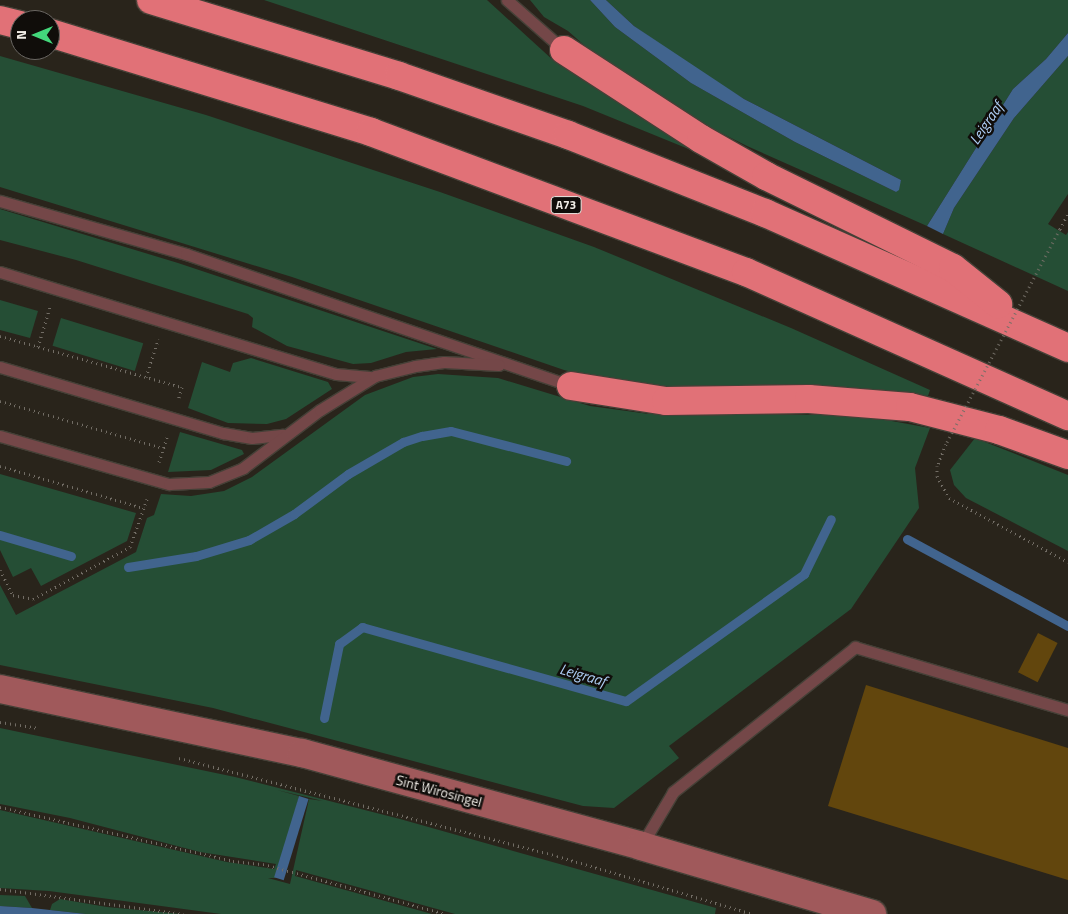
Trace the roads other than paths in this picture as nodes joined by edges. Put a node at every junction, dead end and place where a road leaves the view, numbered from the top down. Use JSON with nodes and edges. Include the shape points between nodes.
{"nodes":[{"id":1,"x":151,"y":0,"type":"edge"},
{"id":2,"x":507,"y":0,"type":"edge"},
{"id":3,"x":60,"y":36,"type":"edge"},
{"id":4,"x":564,"y":50,"type":"joint"},
{"id":5,"x":0,"y":201,"type":"edge"},
{"id":6,"x":0,"y":272,"type":"edge"},
{"id":7,"x":1026,"y":327,"type":"junction"},
{"id":8,"x":1068,"y":348,"type":"edge"},
{"id":9,"x":0,"y":367,"type":"edge"},
{"id":10,"x":520,"y":369,"type":"junction"},
{"id":11,"x":375,"y":376,"type":"junction"},
{"id":12,"x":571,"y":386,"type":"joint"},
{"id":13,"x":1068,"y":416,"type":"edge"},
{"id":14,"x":288,"y":434,"type":"junction"},
{"id":15,"x":0,"y":436,"type":"edge"},
{"id":16,"x":1068,"y":455,"type":"edge"},
{"id":17,"x":0,"y":689,"type":"edge"},
{"id":18,"x":1068,"y":710,"type":"edge"},
{"id":19,"x":641,"y":846,"type":"junction"},
{"id":20,"x":872,"y":914,"type":"edge"}],
"edges":[{"from":1,"to":7,"type":"highway","via":[[399,76],[568,135],[765,212]]},
{"from":2,"to":4,"type":"lane"},
{"from":3,"to":13,"type":"highway","number":"A73","via":[[371,132],[746,272]]},
{"from":4,"to":7,"type":"highway","via":[[701,140],[766,176],[953,268]]},
{"from":5,"to":10,"type":"lane","via":[[186,254]]},
{"from":6,"to":11,"type":"lane","via":[[336,374]]},
{"from":7,"to":8,"type":"highway"},
{"from":9,"to":14,"type":"lane","via":[[230,435],[263,438]]},
{"from":10,"to":11,"type":"lane","via":[[444,362]]},
{"from":10,"to":12,"type":"lane"},
{"from":11,"to":14,"type":"lane","via":[[340,396]]},
{"from":12,"to":16,"type":"highway","via":[[666,402],[809,400],[910,407],[1000,430]]},
{"from":14,"to":15,"type":"lane","via":[[243,468],[209,482],[187,484],[169,484]]},
{"from":17,"to":19,"type":"main road","name":"Sint Wirosingel","via":[[302,753]]},
{"from":18,"to":19,"type":"lane","via":[[855,647],[673,792]]},
{"from":19,"to":20,"type":"main road","name":"Sint Wirosingel"}]}
